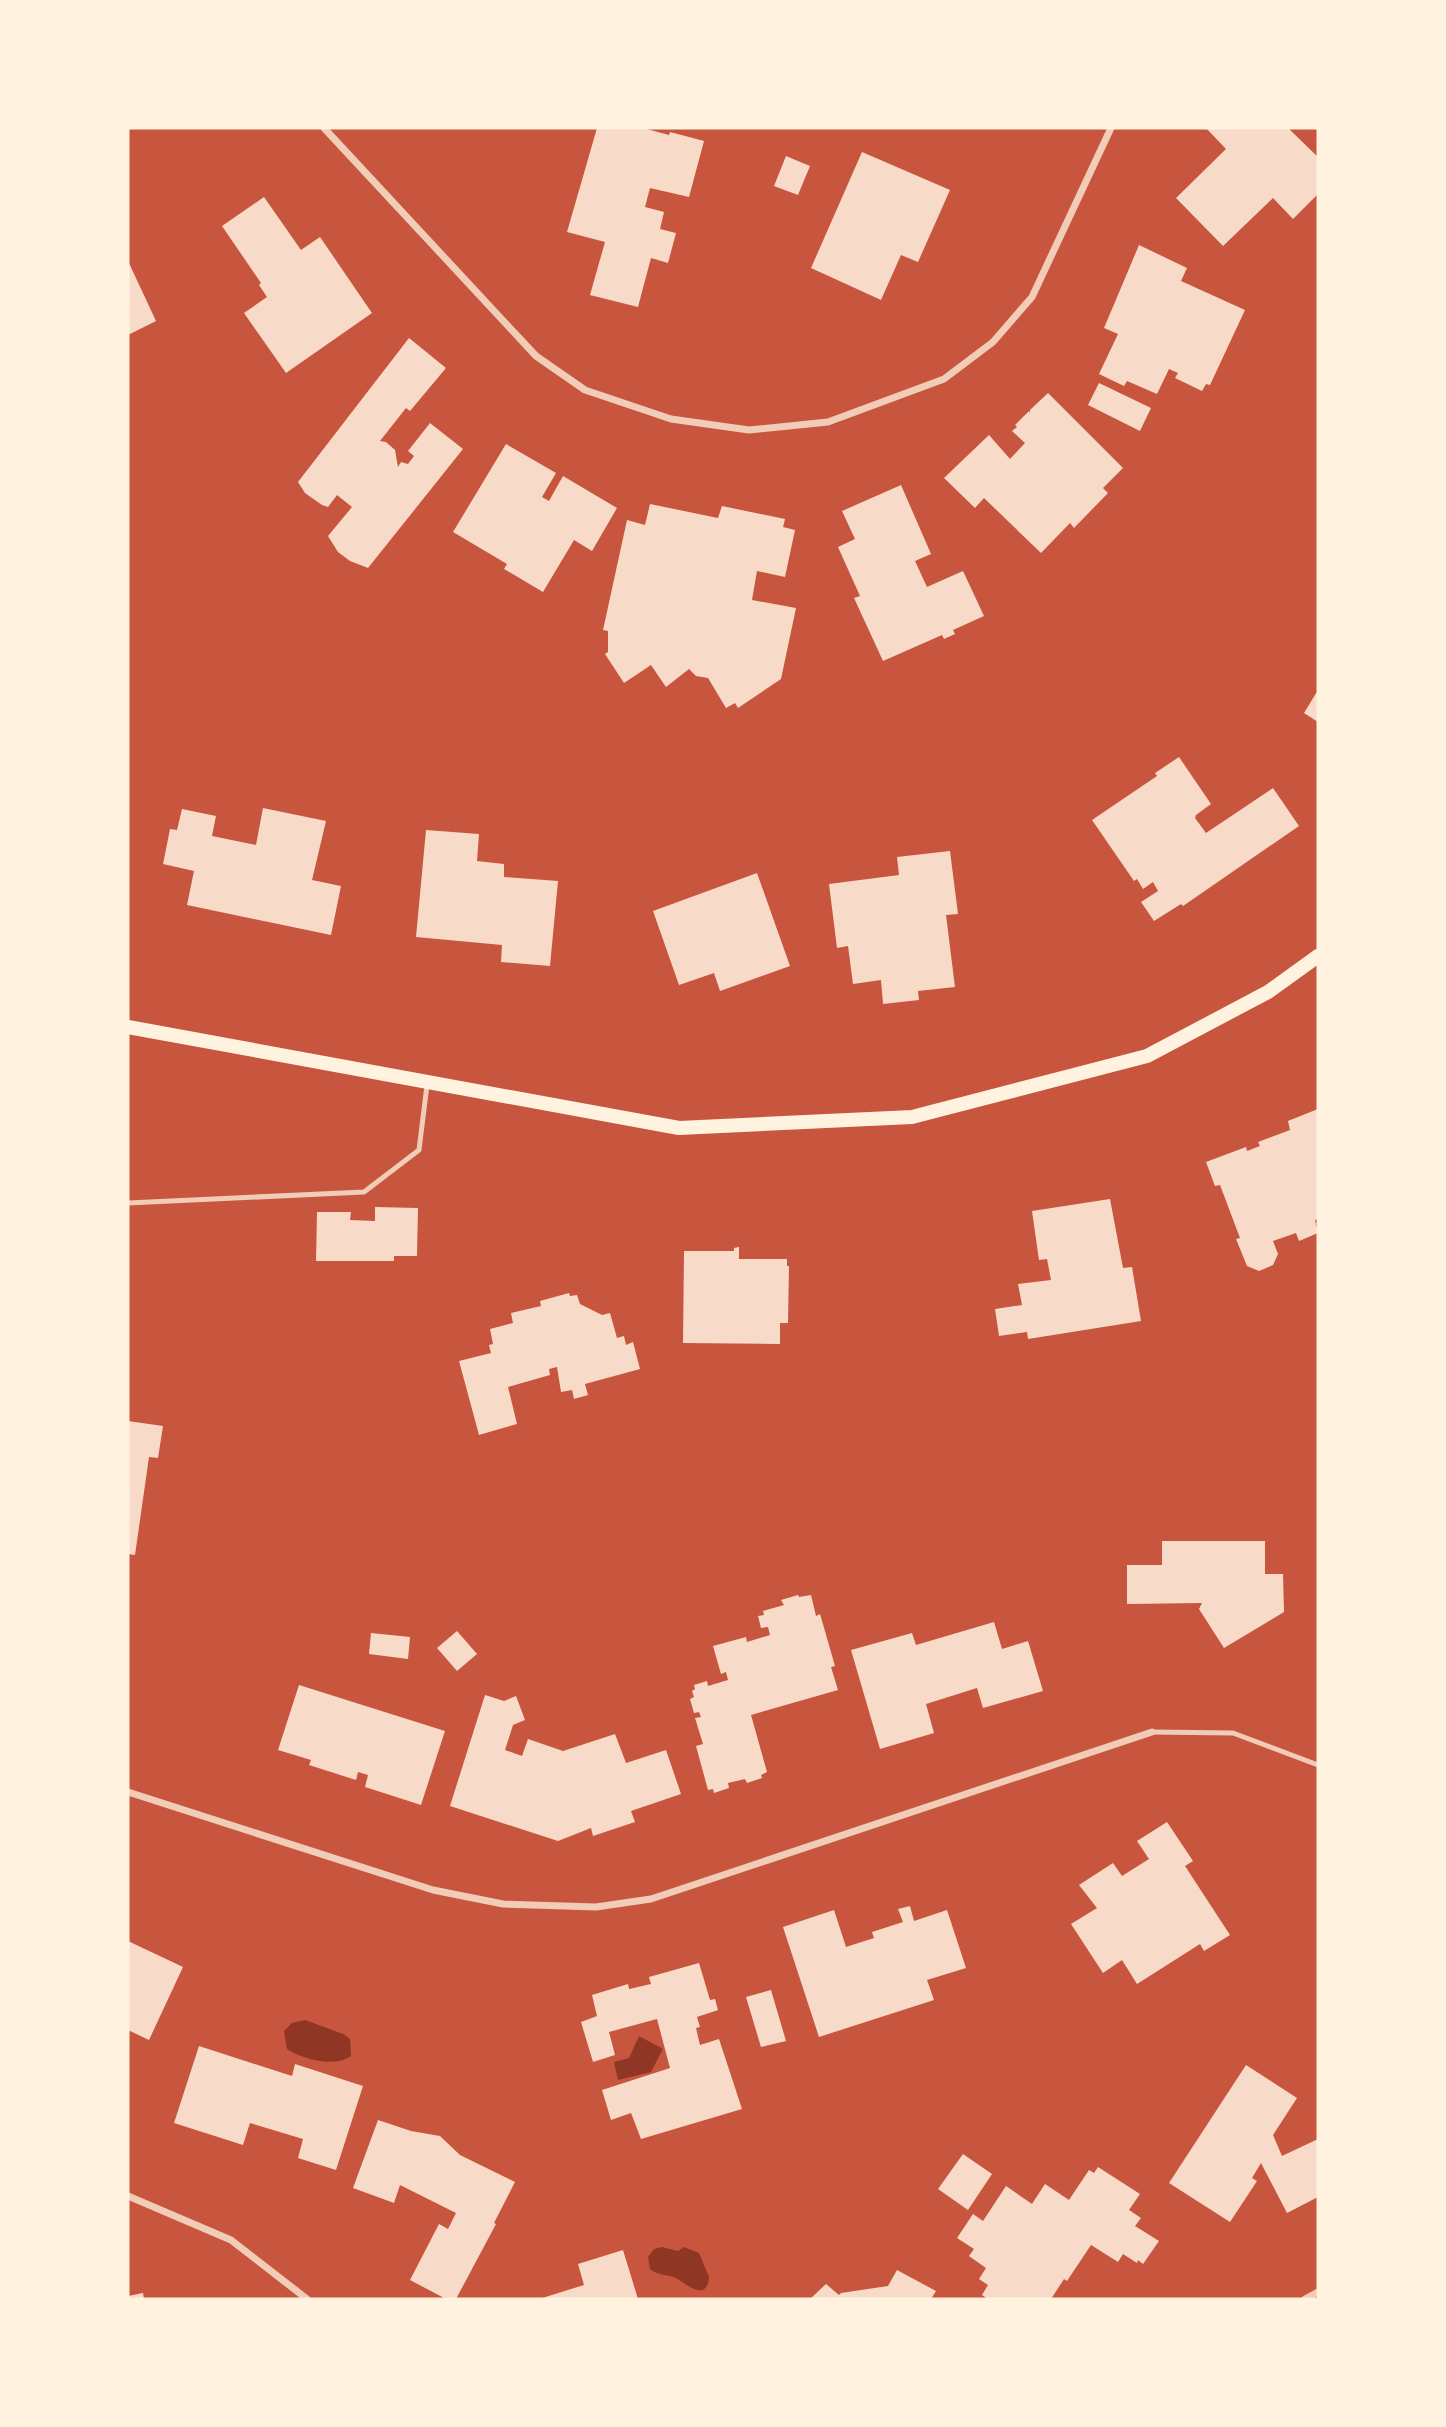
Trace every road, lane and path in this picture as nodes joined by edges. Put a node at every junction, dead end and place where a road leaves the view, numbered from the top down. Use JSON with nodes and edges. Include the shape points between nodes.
{"nodes":[{"id":1,"x":324,"y":128,"type":"edge"},
{"id":2,"x":1111,"y":128,"type":"edge"},
{"id":3,"x":1318,"y":956,"type":"edge"},
{"id":4,"x":128,"y":1027,"type":"edge"},
{"id":5,"x":427,"y":1082,"type":"junction"},
{"id":6,"x":128,"y":1203,"type":"edge"},
{"id":7,"x":1152,"y":1732,"type":"joint"},
{"id":8,"x":1318,"y":1765,"type":"edge"},
{"id":9,"x":128,"y":1792,"type":"edge"},
{"id":10,"x":128,"y":2196,"type":"edge"},
{"id":11,"x":1318,"y":2292,"type":"edge"},
{"id":12,"x":307,"y":2299,"type":"edge"},
{"id":13,"x":1304,"y":2299,"type":"edge"}],
"edges":[{"from":1,"to":2,"type":"street","via":[[536,356],[584,390],[671,419],[749,430],[828,422],[944,379],[993,342],[1032,297]]},
{"from":3,"to":5,"type":"main road","via":[[1268,992],[1147,1056],[912,1117],[679,1128]]},
{"from":4,"to":5,"type":"main road"},
{"from":5,"to":6,"type":"lane","via":[[419,1150],[364,1192]]},
{"from":7,"to":8,"type":"lane","via":[[1233,1733]]},
{"from":7,"to":9,"type":"street","via":[[650,1899],[596,1907],[503,1903],[433,1890]]},
{"from":10,"to":12,"type":"street","via":[[231,2240]]},
{"from":11,"to":13,"type":"street"}]}
